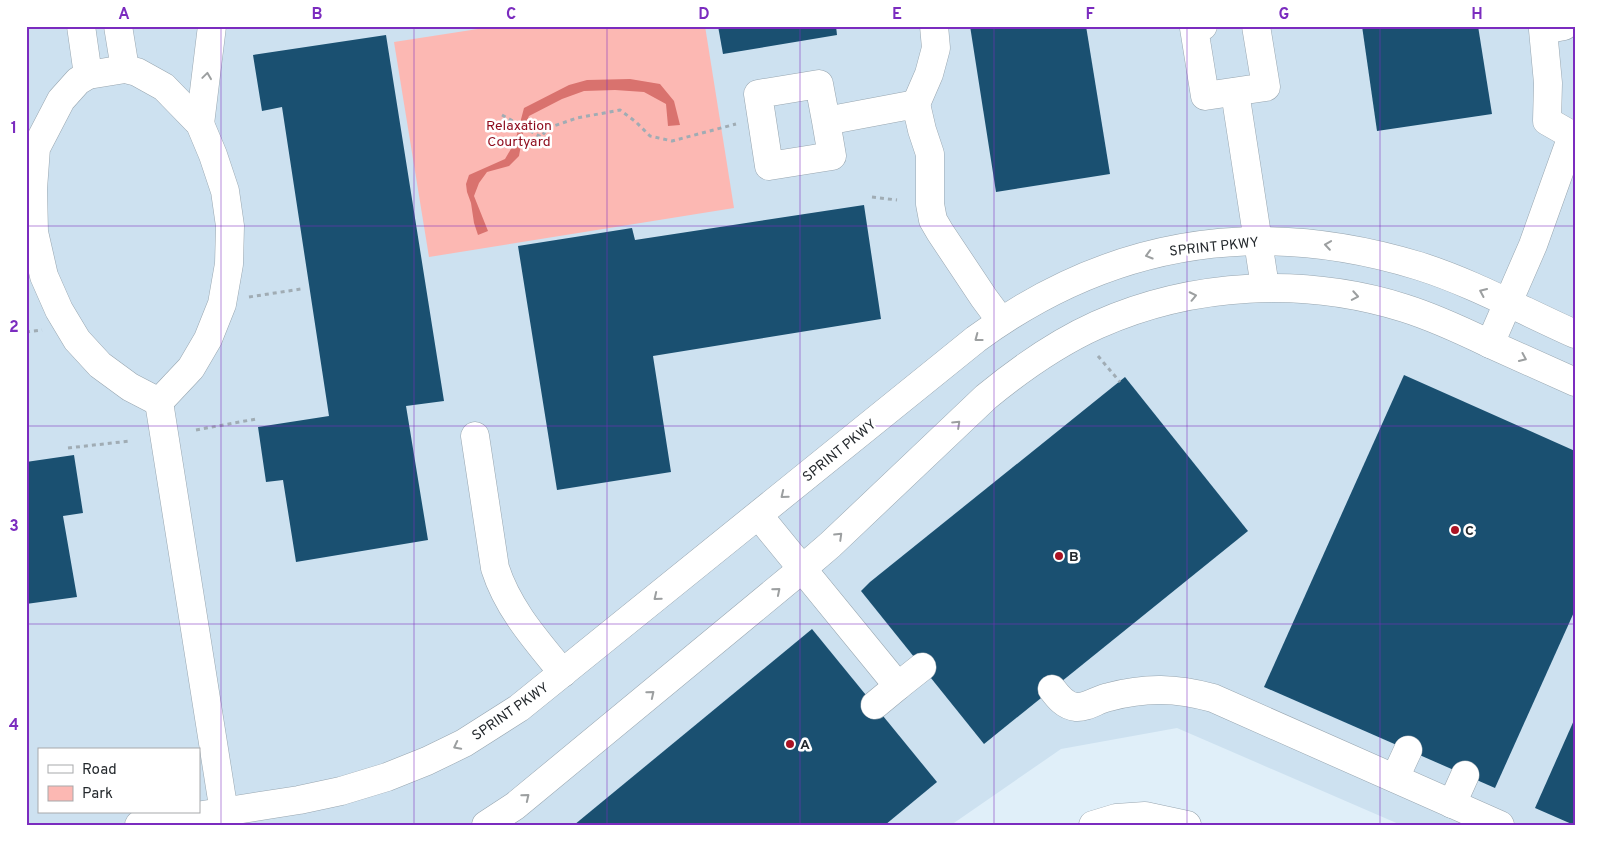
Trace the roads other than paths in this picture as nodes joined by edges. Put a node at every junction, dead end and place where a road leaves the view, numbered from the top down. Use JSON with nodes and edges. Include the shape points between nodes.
{"nodes":[{"id":1,"x":81,"y":26,"type":"edge"},
{"id":2,"x":118,"y":26,"type":"edge"},
{"id":3,"x":212,"y":26,"type":"edge"},
{"id":4,"x":934,"y":26,"type":"edge"},
{"id":5,"x":1203,"y":26,"type":"edge"},
{"id":6,"x":1256,"y":26,"type":"edge"},
{"id":7,"x":1564,"y":26,"type":"edge"},
{"id":8,"x":125,"y":69,"type":"junction"},
{"id":9,"x":88,"y":75,"type":"junction"},
{"id":10,"x":1235,"y":92,"type":"junction"},
{"id":11,"x":916,"y":104,"type":"junction"},
{"id":12,"x":826,"y":121,"type":"junction"},
{"id":13,"x":200,"y":124,"type":"junction"},
{"id":14,"x":1573,"y":137,"type":"edge"},
{"id":15,"x":31,"y":139,"type":"edge"},
{"id":16,"x":1257,"y":240,"type":"junction"},
{"id":17,"x":1265,"y":287,"type":"junction"},
{"id":18,"x":1508,"y":303,"type":"junction"},
{"id":19,"x":1001,"y":321,"type":"junction"},
{"id":20,"x":1575,"y":334,"type":"edge"},
{"id":21,"x":1490,"y":344,"type":"junction"},
{"id":22,"x":1575,"y":382,"type":"edge"},
{"id":23,"x":159,"y":402,"type":"junction"},
{"id":24,"x":474,"y":436,"type":"dead end"},
{"id":25,"x":759,"y":516,"type":"junction"},
{"id":26,"x":802,"y":569,"type":"junction"},
{"id":27,"x":922,"y":667,"type":"dead end"},
{"id":28,"x":563,"y":673,"type":"junction"},
{"id":29,"x":898,"y":686,"type":"junction"},
{"id":30,"x":1052,"y":689,"type":"dead end"},
{"id":31,"x":875,"y":705,"type":"dead end"},
{"id":32,"x":1408,"y":750,"type":"dead end"},
{"id":33,"x":1465,"y":775,"type":"dead end"},
{"id":34,"x":1395,"y":778,"type":"junction"},
{"id":35,"x":1452,"y":804,"type":"junction"},
{"id":36,"x":225,"y":818,"type":"edge"},
{"id":37,"x":489,"y":824,"type":"edge"},
{"id":38,"x":139,"y":825,"type":"edge"},
{"id":39,"x":1093,"y":825,"type":"edge"},
{"id":40,"x":1187,"y":825,"type":"edge"},
{"id":41,"x":1500,"y":825,"type":"edge"}],
"edges":[{"from":1,"to":9,"type":"street"},
{"from":2,"to":8,"type":"street"},
{"from":13,"to":3,"type":"street","one_way":true},
{"from":4,"to":11,"type":"street","via":[[936,48]]},
{"from":5,"to":10,"type":"street","via":[[1194,28],[1205,96]]},
{"from":6,"to":10,"type":"street","via":[[1266,87]]},
{"from":7,"to":14,"type":"street","via":[[1544,30],[1547,121]]},
{"from":8,"to":9,"type":"street"},
{"from":8,"to":13,"type":"street","via":[[164,87]]},
{"from":9,"to":15,"type":"street","via":[[61,100]]},
{"from":10,"to":16,"type":"street"},
{"from":11,"to":12,"type":"street"},
{"from":11,"to":19,"type":"street","via":[[930,154],[930,204],[934,220]]},
{"from":12,"to":12,"type":"street","via":[[819,84],[758,94],[769,166],[832,156]]},
{"from":13,"to":23,"type":"street","via":[[225,191],[230,226],[229,264],[222,304],[208,339],[191,368]]},
{"from":14,"to":18,"type":"street"},
{"from":15,"to":23,"type":"street","via":[[34,232],[44,276],[59,310],[77,340],[100,365],[130,387]]},
{"from":16,"to":17,"type":"street"},
{"from":18,"to":16,"type":"street","name":"SPRINT PKWY","one_way":true,"via":[[1452,278],[1381,256],[1316,243]]},
{"from":16,"to":19,"type":"street","name":"SPRINT PKWY","one_way":true,"via":[[1195,245],[1129,261],[1069,284]]},
{"from":17,"to":21,"type":"street","one_way":true,"via":[[1328,291],[1368,298],[1437,320]]},
{"from":26,"to":17,"type":"street","one_way":true,"via":[[986,397],[1040,356],[1097,325],[1133,311],[1205,293]]},
{"from":18,"to":20,"type":"street","name":"SPRINT PKWY"},
{"from":18,"to":21,"type":"street"},
{"from":19,"to":25,"type":"street","name":"SPRINT PKWY","one_way":true},
{"from":21,"to":22,"type":"street","one_way":true},
{"from":23,"to":36,"type":"street"},
{"from":24,"to":28,"type":"street","via":[[494,568],[500,586],[510,605]]},
{"from":25,"to":26,"type":"street"},
{"from":25,"to":28,"type":"street","name":"SPRINT PKWY","one_way":true},
{"from":26,"to":29,"type":"street"},
{"from":37,"to":26,"type":"street","one_way":true},
{"from":27,"to":29,"type":"street"},
{"from":28,"to":36,"type":"street","name":"SPRINT PKWY","one_way":true,"via":[[519,708],[464,743],[427,760],[341,791]]},
{"from":29,"to":31,"type":"street"},
{"from":30,"to":34,"type":"street","via":[[1068,705],[1076,707],[1136,690],[1197,693]]},
{"from":32,"to":34,"type":"street"},
{"from":33,"to":35,"type":"street"},
{"from":34,"to":35,"type":"street"},
{"from":35,"to":41,"type":"street"},
{"from":36,"to":38,"type":"street","name":"SPRINT PKWY"},
{"from":39,"to":40,"type":"street","via":[[1116,818],[1145,816]]}]}
